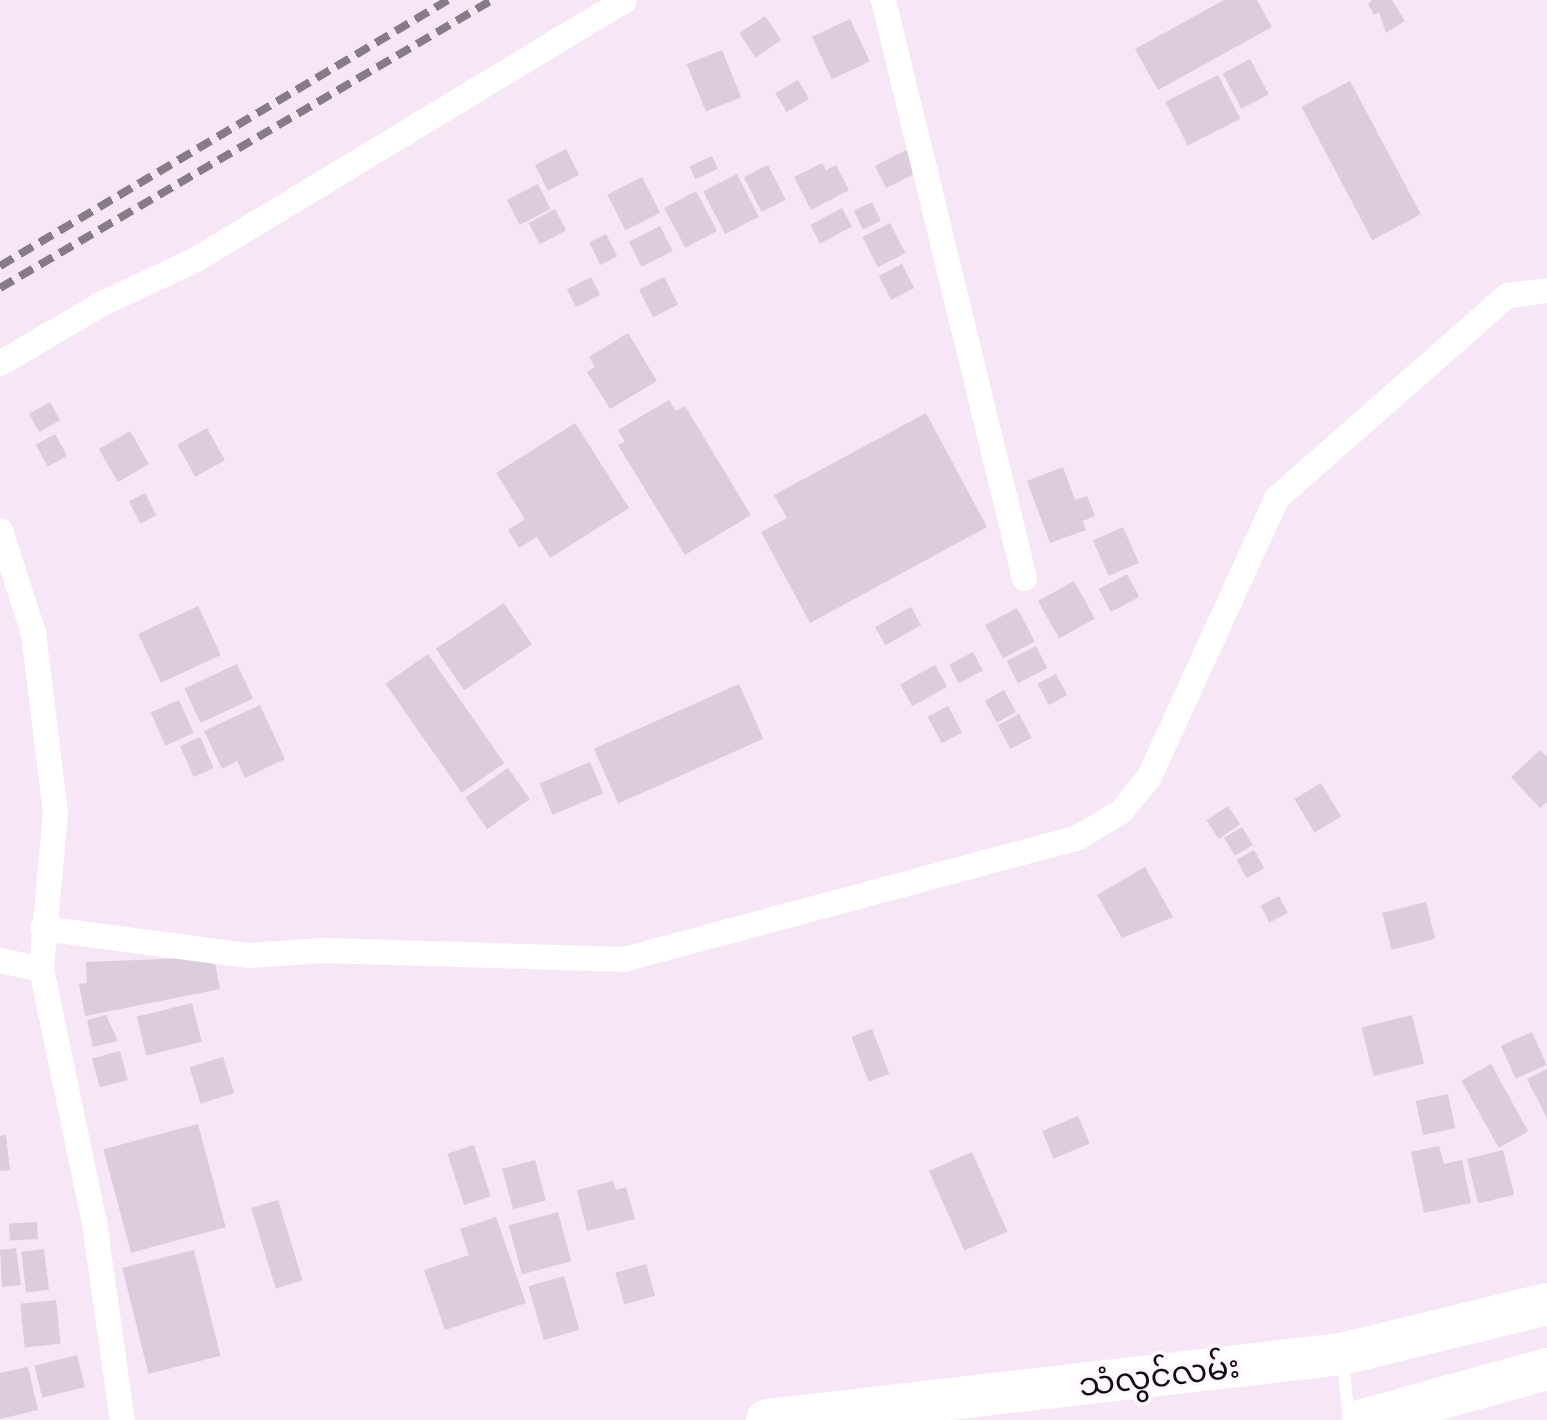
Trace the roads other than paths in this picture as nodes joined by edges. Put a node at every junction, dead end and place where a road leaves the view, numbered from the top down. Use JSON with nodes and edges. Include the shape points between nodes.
{"nodes":[{"id":1,"x":624,"y":0,"type":"edge"},
{"id":2,"x":883,"y":0,"type":"edge"},
{"id":3,"x":1547,"y":290,"type":"edge"},
{"id":4,"x":0,"y":363,"type":"edge"},
{"id":5,"x":0,"y":530,"type":"edge"},
{"id":6,"x":1024,"y":578,"type":"dead end"},
{"id":7,"x":42,"y":928,"type":"junction"},
{"id":8,"x":0,"y":960,"type":"edge"},
{"id":9,"x":41,"y":969,"type":"junction"},
{"id":10,"x":1547,"y":1304,"type":"edge"},
{"id":11,"x":1342,"y":1354,"type":"junction"},
{"id":12,"x":1547,"y":1370,"type":"edge"},
{"id":13,"x":122,"y":1420,"type":"edge"},
{"id":14,"x":767,"y":1420,"type":"edge"},
{"id":15,"x":1349,"y":1420,"type":"edge"},
{"id":16,"x":1363,"y":1420,"type":"edge"}],
"edges":[{"from":1,"to":4,"type":"street","via":[[194,260],[100,304]]},
{"from":2,"to":6,"type":"street"},
{"from":3,"to":7,"type":"street","via":[[1507,295],[1276,498],[1148,776],[1121,812],[1076,838],[623,959],[324,950],[248,956]]},
{"from":5,"to":7,"type":"street","via":[[33,633],[54,812]]},
{"from":7,"to":9,"type":"street"},
{"from":8,"to":9,"type":"street"},
{"from":9,"to":13,"type":"street","via":[[94,1222]]},
{"from":10,"to":11,"type":"main road","name":"သံလွင်လမ်း"},
{"from":11,"to":14,"type":"main road","name":"သံလွင်လမ်း"},
{"from":11,"to":15,"type":"lane"},
{"from":12,"to":16,"type":"main road"}]}
